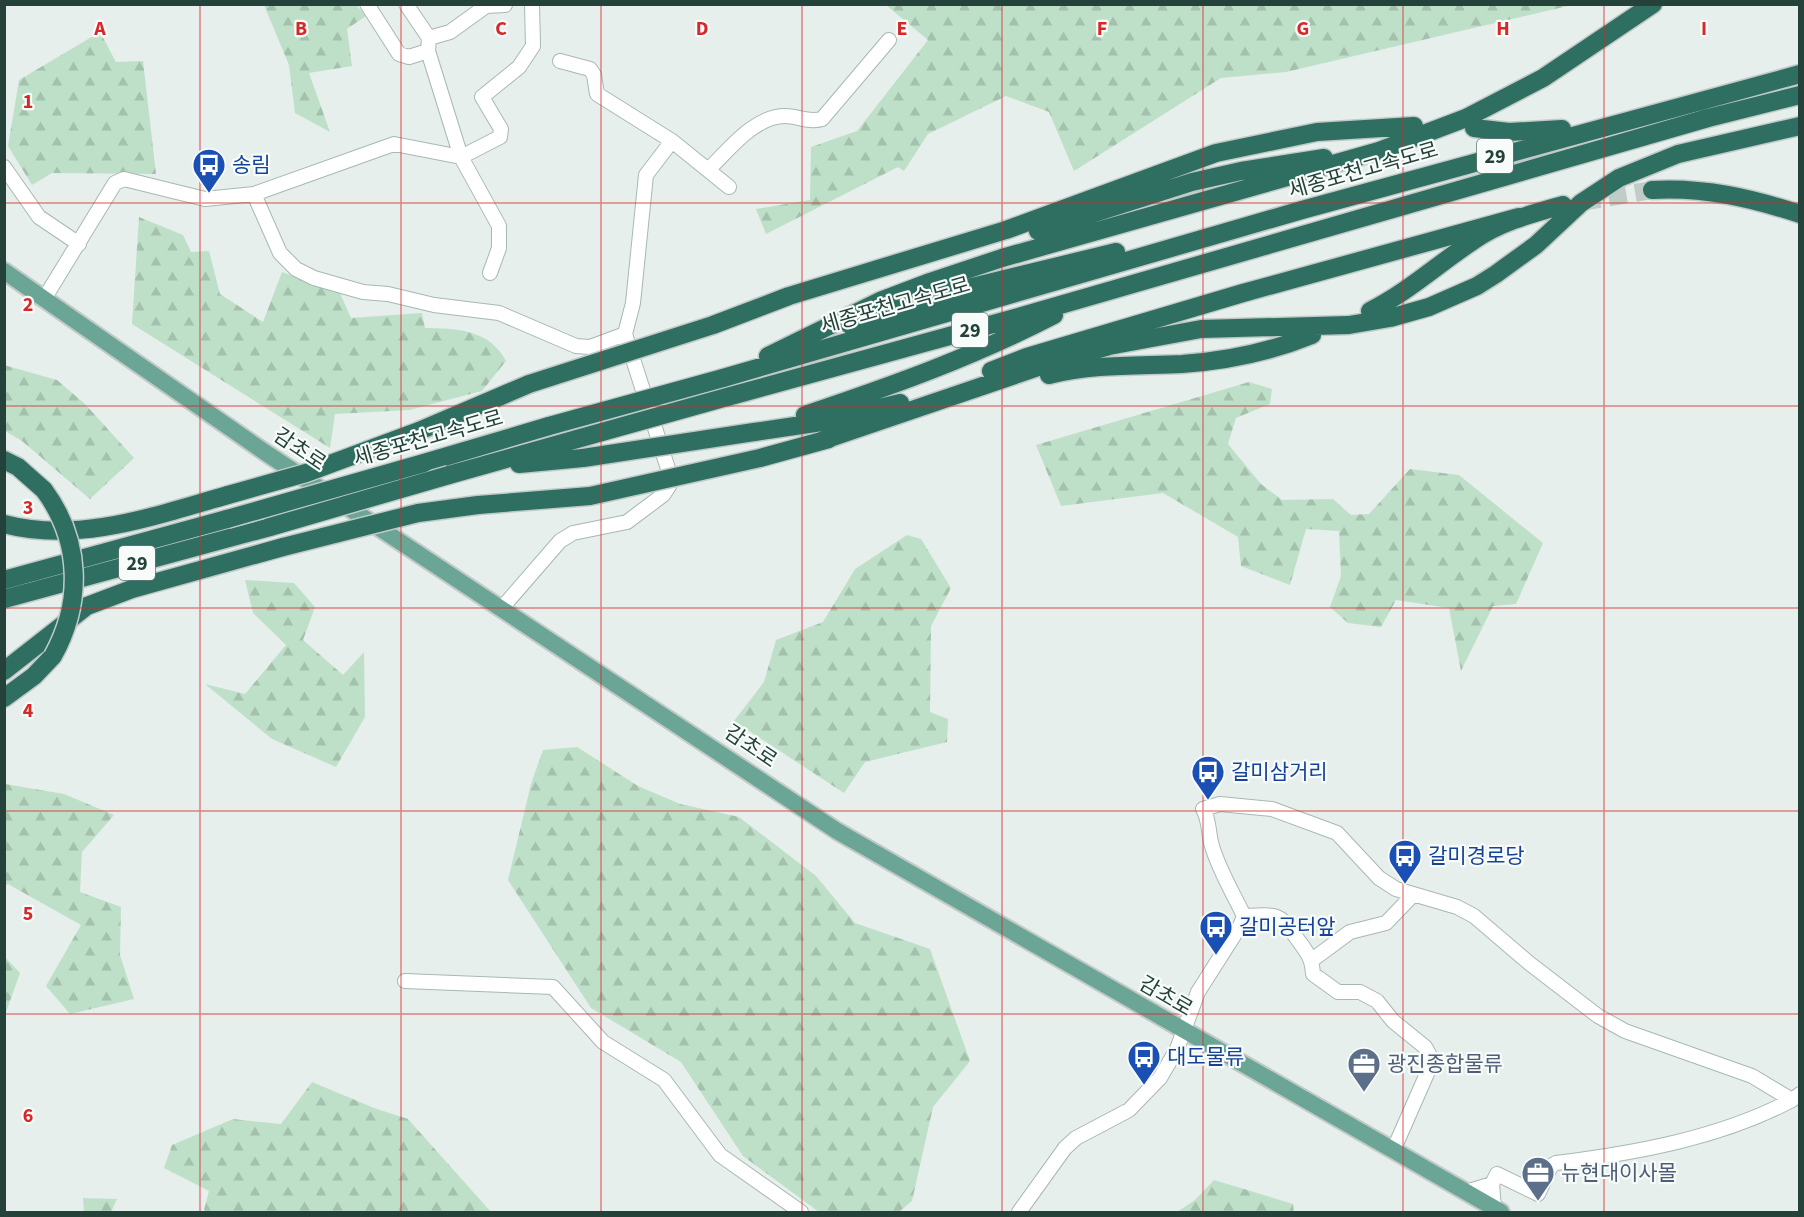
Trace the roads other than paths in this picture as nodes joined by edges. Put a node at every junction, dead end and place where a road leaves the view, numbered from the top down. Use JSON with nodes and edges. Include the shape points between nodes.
{"nodes":[{"id":1,"x":406,"y":4,"type":"edge"},
{"id":2,"x":532,"y":4,"type":"edge"},
{"id":3,"x":1653,"y":4,"type":"edge"},
{"id":4,"x":368,"y":5,"type":"edge"},
{"id":5,"x":505,"y":5,"type":"edge"},
{"id":6,"x":889,"y":40,"type":"dead end"},
{"id":7,"x":428,"y":45,"type":"junction"},
{"id":8,"x":560,"y":61,"type":"dead end"},
{"id":9,"x":1800,"y":74,"type":"edge"},
{"id":10,"x":1800,"y":95,"type":"edge"},
{"id":11,"x":1620,"y":122,"type":"junction"},
{"id":12,"x":1414,"y":126,"type":"dead end"},
{"id":13,"x":1800,"y":126,"type":"edge"},
{"id":14,"x":1473,"y":128,"type":"dead end"},
{"id":15,"x":672,"y":141,"type":"junction"},
{"id":16,"x":1379,"y":151,"type":"junction"},
{"id":17,"x":461,"y":157,"type":"junction"},
{"id":18,"x":4,"y":167,"type":"edge"},
{"id":19,"x":708,"y":170,"type":"junction"},
{"id":20,"x":729,"y":187,"type":"dead end"},
{"id":21,"x":1652,"y":190,"type":"tunnel mouth"},
{"id":22,"x":254,"y":194,"type":"junction"},
{"id":23,"x":1563,"y":205,"type":"tunnel mouth"},
{"id":24,"x":1302,"y":210,"type":"junction"},
{"id":25,"x":1800,"y":214,"type":"edge"},
{"id":26,"x":1519,"y":217,"type":"junction"},
{"id":27,"x":79,"y":244,"type":"junction"},
{"id":28,"x":4,"y":271,"type":"edge"},
{"id":29,"x":490,"y":273,"type":"dead end"},
{"id":30,"x":1090,"y":297,"type":"junction"},
{"id":31,"x":44,"y":299,"type":"junction"},
{"id":32,"x":1370,"y":312,"type":"dead end"},
{"id":33,"x":713,"y":325,"type":"junction"},
{"id":34,"x":625,"y":334,"type":"junction"},
{"id":35,"x":1312,"y":336,"type":"dead end"},
{"id":36,"x":795,"y":343,"type":"junction"},
{"id":37,"x":723,"y":378,"type":"junction"},
{"id":38,"x":754,"y":432,"type":"junction"},
{"id":39,"x":818,"y":442,"type":"junction"},
{"id":40,"x":4,"y":460,"type":"edge"},
{"id":41,"x":470,"y":469,"type":"junction"},
{"id":42,"x":4,"y":524,"type":"edge"},
{"id":43,"x":4,"y":580,"type":"edge"},
{"id":44,"x":4,"y":599,"type":"edge"},
{"id":45,"x":501,"y":609,"type":"junction"},
{"id":46,"x":4,"y":671,"type":"edge"},
{"id":47,"x":4,"y":698,"type":"edge"},
{"id":48,"x":1412,"y":896,"type":"junction"},
{"id":49,"x":1244,"y":916,"type":"junction"},
{"id":50,"x":1312,"y":960,"type":"junction"},
{"id":51,"x":405,"y":981,"type":"dead end"},
{"id":52,"x":1183,"y":1032,"type":"junction"},
{"id":53,"x":1796,"y":1097,"type":"edge"},
{"id":54,"x":1394,"y":1151,"type":"junction"},
{"id":55,"x":1492,"y":1184,"type":"junction"},
{"id":56,"x":1466,"y":1192,"type":"junction"},
{"id":57,"x":1498,"y":1210,"type":"edge"},
{"id":58,"x":801,"y":1212,"type":"edge"},
{"id":59,"x":1019,"y":1212,"type":"edge"}],
"edges":[{"from":1,"to":7,"type":"street"},
{"from":2,"to":17,"type":"street","via":[[533,46],[519,68],[482,96],[501,129],[501,136]]},
{"from":3,"to":16,"type":"highway","via":[[1543,78],[1466,118]]},
{"from":4,"to":7,"type":"street","via":[[399,54],[409,57]]},
{"from":5,"to":7,"type":"street","via":[[486,6]]},
{"from":6,"to":19,"type":"street","via":[[822,119],[804,121],[785,116],[762,123]]},
{"from":7,"to":17,"type":"street"},
{"from":8,"to":15,"type":"street","via":[[590,69],[597,94]]},
{"from":9,"to":11,"type":"highway","name":"세종포천고속도로","number":"29"},
{"from":10,"to":30,"type":"highway","name":"세종포천고속도로","number":"29","via":[[1510,174]]},
{"from":11,"to":14,"type":"highway","via":[[1544,131]]},
{"from":11,"to":24,"type":"highway","name":"세종포천고속도로","number":"29"},
{"from":12,"to":33,"type":"highway","via":[[1317,132],[1216,153],[1006,230],[789,296]]},
{"from":13,"to":39,"type":"highway","via":[[1678,154],[1619,178],[1581,203],[1536,245],[1496,274],[1429,307],[1349,325],[1201,329],[1109,346]]},
{"from":15,"to":19,"type":"street"},
{"from":15,"to":34,"type":"street","via":[[646,175],[633,303]]},
{"from":16,"to":33,"type":"highway","via":[[1289,162],[1191,182],[1084,218]]},
{"from":16,"to":36,"type":"highway","via":[[961,272],[880,301]]},
{"from":17,"to":22,"type":"street","via":[[394,144]]},
{"from":17,"to":29,"type":"street","via":[[499,226],[500,248]]},
{"from":18,"to":27,"type":"street","via":[[39,217]]},
{"from":19,"to":20,"type":"street"},
{"from":21,"to":25,"type":"highway","via":[[1712,191]]},
{"from":22,"to":27,"type":"street","via":[[205,199],[118,180]]},
{"from":22,"to":34,"type":"street","via":[[280,254],[314,278],[363,292],[498,313],[576,346],[590,347]]},
{"from":23,"to":26,"type":"highway"},
{"from":24,"to":36,"type":"highway","via":[[972,287]]},
{"from":24,"to":37,"type":"highway","name":"세종포천고속도로","number":"29"},
{"from":26,"to":32,"type":"highway","via":[[1474,239]]},
{"from":26,"to":38,"type":"highway","via":[[1050,350],[913,400],[822,422]]},
{"from":27,"to":31,"type":"street"},
{"from":28,"to":31,"type":"main road","name":"감초로"},
{"from":30,"to":38,"type":"highway","via":[[991,347],[908,381]]},
{"from":30,"to":41,"type":"highway","name":"세종포천고속도로","number":"29","bridge":true},
{"from":31,"to":45,"type":"main road","name":"감초로"},
{"from":33,"to":42,"type":"highway","bridge":true,"via":[[529,384],[420,431],[306,473],[149,518],[96,528],[46,531]]},
{"from":34,"to":45,"type":"street","via":[[670,475],[669,486],[627,522],[573,533],[560,541]]},
{"from":35,"to":39,"type":"highway","via":[[1253,355],[1221,360],[1070,370]]},
{"from":36,"to":37,"type":"highway"},
{"from":37,"to":43,"type":"highway","name":"세종포천고속도로","number":"29","bridge":true},
{"from":38,"to":41,"type":"highway","bridge":true,"via":[[583,458]]},
{"from":39,"to":46,"type":"highway","bridge":true,"via":[[590,496],[418,513],[132,589],[87,606]]},
{"from":40,"to":47,"type":"highway","bridge":true,"via":[[44,490],[64,524],[75,576],[65,631],[53,656],[23,686]]},
{"from":41,"to":44,"type":"highway","name":"세종포천고속도로","number":"29","bridge":true},
{"from":45,"to":52,"type":"main road","name":"감초로","via":[[837,831]]},
{"from":48,"to":49,"type":"street","via":[[1379,878],[1347,841],[1331,830],[1272,809],[1213,805],[1203,809],[1212,845]]},
{"from":48,"to":50,"type":"street","via":[[1386,922],[1350,932]]},
{"from":48,"to":53,"type":"street","via":[[1457,907],[1474,916],[1528,963],[1598,1016],[1625,1031],[1752,1076]]},
{"from":49,"to":50,"type":"street","via":[[1270,914],[1288,922]]},
{"from":49,"to":52,"type":"street","via":[[1198,992]]},
{"from":50,"to":54,"type":"street","via":[[1313,974],[1326,985],[1338,992],[1360,992],[1377,1001],[1430,1056],[1429,1069]]},
{"from":51,"to":58,"type":"street","via":[[553,987],[603,1042],[664,1080],[720,1155]]},
{"from":52,"to":54,"type":"main road","name":"감초로"},
{"from":52,"to":59,"type":"street","via":[[1160,1078],[1140,1100],[1065,1148]]},
{"from":53,"to":55,"type":"street","via":[[1772,1110],[1681,1142],[1556,1163],[1538,1194],[1497,1174]]},
{"from":54,"to":56,"type":"main road","name":"감초로"},
{"from":55,"to":56,"type":"street"},
{"from":55,"to":57,"type":"street"},
{"from":56,"to":57,"type":"main road","name":"감초로"}]}
